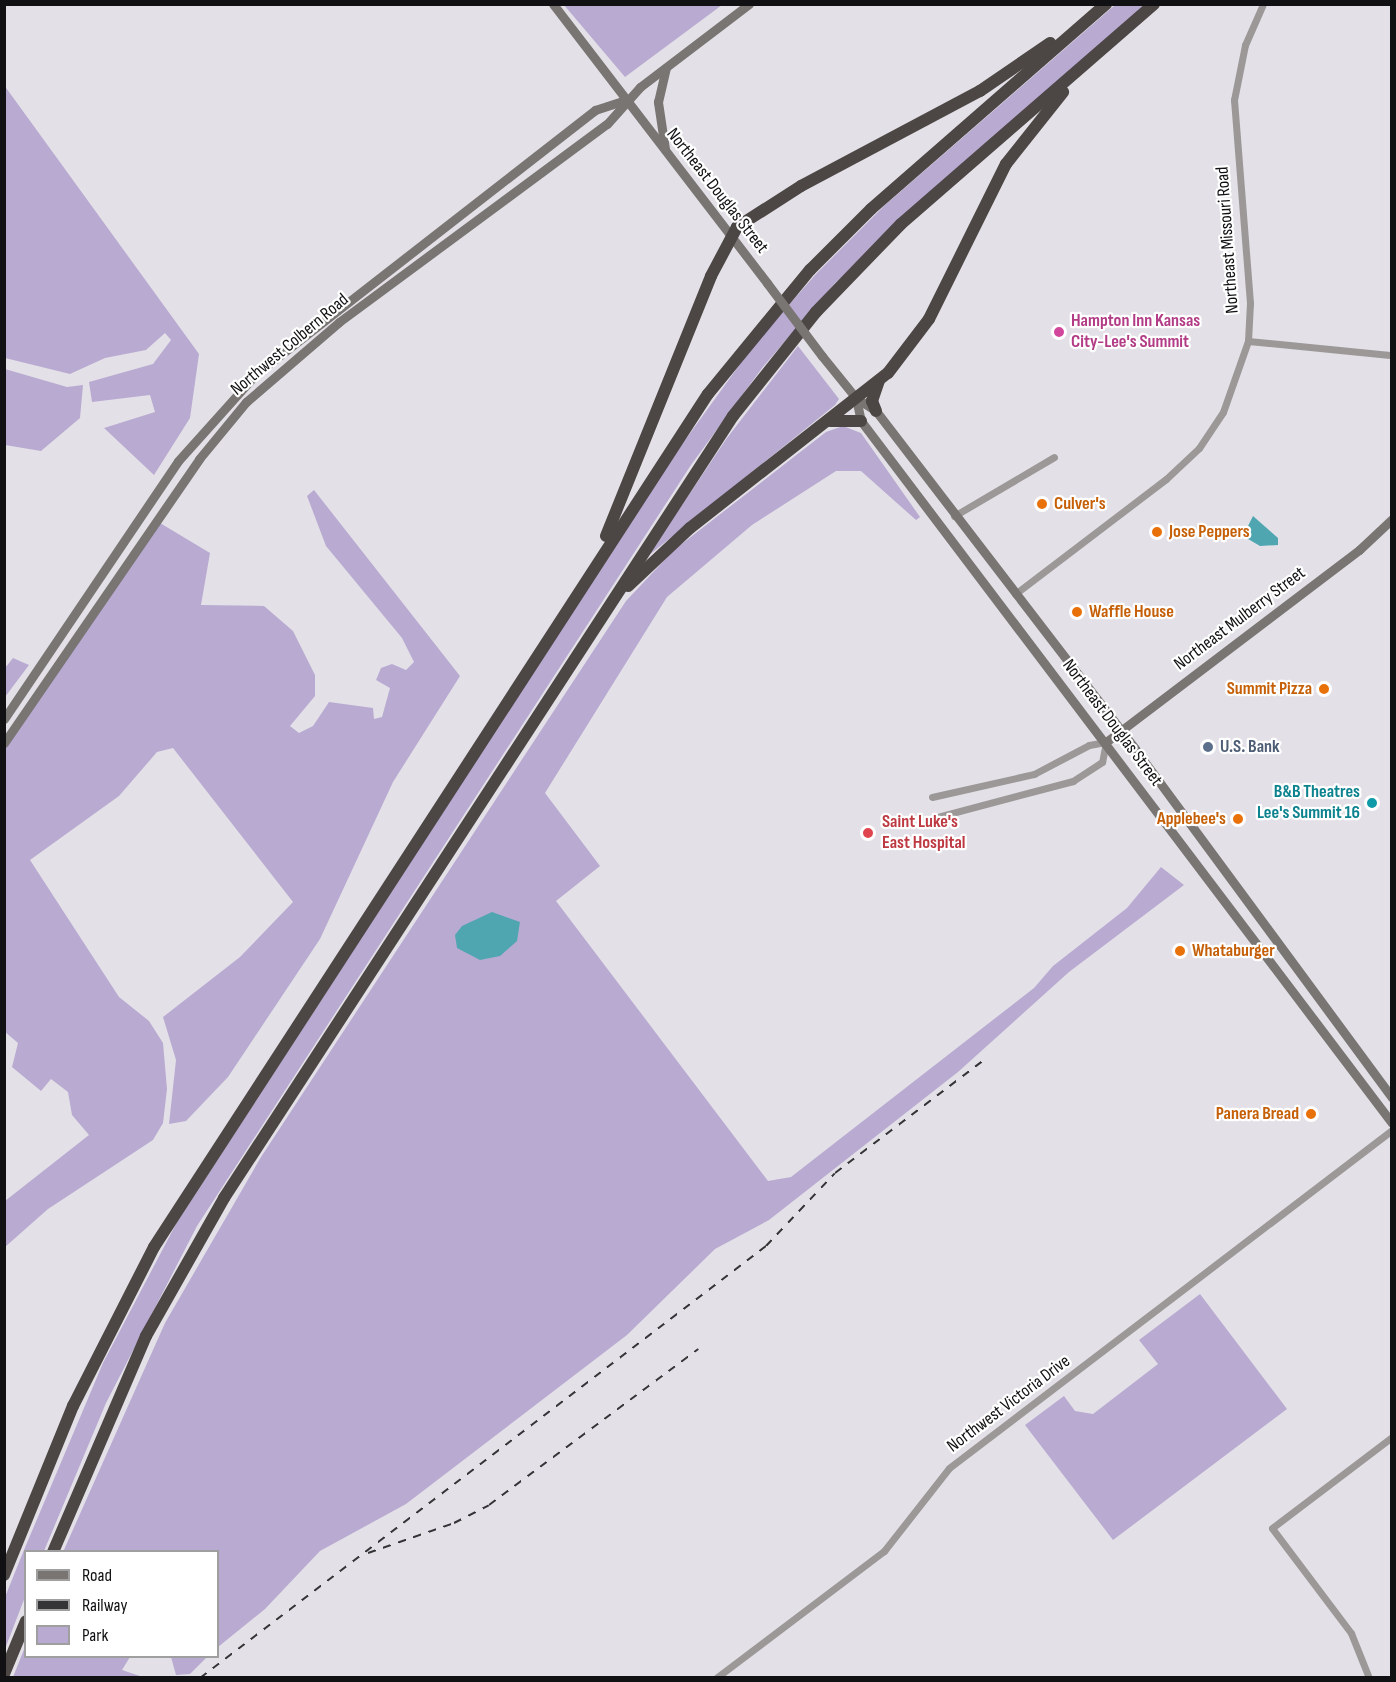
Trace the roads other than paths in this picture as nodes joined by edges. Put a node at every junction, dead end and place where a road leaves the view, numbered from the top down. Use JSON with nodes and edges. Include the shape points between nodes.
{"nodes":[{"id":1,"x":553,"y":4,"type":"edge"},
{"id":2,"x":749,"y":4,"type":"edge"},
{"id":3,"x":1154,"y":4,"type":"edge"},
{"id":4,"x":1263,"y":4,"type":"edge"},
{"id":5,"x":1105,"y":5,"type":"edge"},
{"id":6,"x":1095,"y":56,"type":"junction"},
{"id":7,"x":666,"y":67,"type":"junction"},
{"id":8,"x":626,"y":100,"type":"junction"},
{"id":9,"x":666,"y":151,"type":"junction"},
{"id":10,"x":731,"y":236,"type":"junction"},
{"id":11,"x":1248,"y":340,"type":"junction"},
{"id":12,"x":1392,"y":356,"type":"edge"},
{"id":13,"x":256,"y":374,"type":"junction"},
{"id":14,"x":879,"y":380,"type":"junction"},
{"id":15,"x":266,"y":384,"type":"junction"},
{"id":16,"x":856,"y":398,"type":"junction"},
{"id":17,"x":876,"y":411,"type":"junction"},
{"id":18,"x":861,"y":421,"type":"junction"},
{"id":19,"x":826,"y":422,"type":"junction"},
{"id":20,"x":1054,"y":457,"type":"dead end"},
{"id":21,"x":954,"y":516,"type":"junction"},
{"id":22,"x":1392,"y":519,"type":"edge"},
{"id":23,"x":587,"y":574,"type":"junction"},
{"id":24,"x":1015,"y":594,"type":"junction"},
{"id":25,"x":593,"y":629,"type":"junction"},
{"id":26,"x":4,"y":719,"type":"edge"},
{"id":27,"x":1120,"y":731,"type":"junction"},
{"id":28,"x":1106,"y":742,"type":"junction"},
{"id":29,"x":4,"y":743,"type":"edge"},
{"id":30,"x":932,"y":797,"type":"dead end"},
{"id":31,"x":937,"y":817,"type":"dead end"},
{"id":32,"x":1392,"y":1097,"type":"edge"},
{"id":33,"x":1392,"y":1123,"type":"edge"},
{"id":34,"x":1392,"y":1130,"type":"edge"},
{"id":35,"x":1392,"y":1437,"type":"edge"},
{"id":36,"x":53,"y":1550,"type":"edge"},
{"id":37,"x":4,"y":1575,"type":"edge"},
{"id":38,"x":24,"y":1626,"type":"edge"},
{"id":39,"x":4,"y":1674,"type":"edge"},
{"id":40,"x":716,"y":1677,"type":"edge"},
{"id":41,"x":1369,"y":1677,"type":"edge"}],
"edges":[{"from":1,"to":8,"type":"main road","name":"Northeast Douglas Street"},
{"from":2,"to":7,"type":"main road","name":"Northwest Colbern Road"},
{"from":3,"to":6,"type":"highway"},
{"from":4,"to":11,"type":"street","name":"Northeast Missouri Road","via":[[1245,45],[1234,100],[1251,303]]},
{"from":5,"to":10,"type":"highway","via":[[1016,69],[775,201],[745,219]]},
{"from":5,"to":23,"type":"highway","via":[[871,209],[810,270],[708,394]]},
{"from":6,"to":14,"type":"highway","via":[[1025,135],[929,320]]},
{"from":6,"to":25,"type":"highway","via":[[901,224],[816,312],[733,416]]},
{"from":7,"to":8,"type":"main road","name":"Northwest Colbern Road"},
{"from":7,"to":9,"type":"main road","via":[[658,102]]},
{"from":8,"to":9,"type":"main road","name":"Northeast Douglas Street"},
{"from":8,"to":13,"type":"main road","name":"Northwest Colbern Road","via":[[595,110]]},
{"from":8,"to":15,"type":"main road","name":"Northwest Colbern Road","via":[[607,124],[339,322]]},
{"from":9,"to":10,"type":"main road","name":"Northeast Douglas Street"},
{"from":10,"to":16,"type":"main road","name":"Northeast Douglas Street","bridge":true},
{"from":10,"to":23,"type":"highway"},
{"from":11,"to":12,"type":"street"},
{"from":11,"to":24,"type":"street","name":"Northeast Missouri Road","via":[[1222,415],[1199,448],[1166,479]]},
{"from":13,"to":15,"type":"main road"},
{"from":13,"to":26,"type":"main road","name":"Northwest Colbern Road","via":[[178,461]]},
{"from":14,"to":16,"type":"highway"},
{"from":14,"to":17,"type":"highway","via":[[872,401]]},
{"from":15,"to":29,"type":"main road","name":"Northwest Colbern Road","via":[[199,459]]},
{"from":16,"to":17,"type":"main road","name":"Northeast Douglas Street"},
{"from":16,"to":18,"type":"main road","name":"Northeast Douglas Street"},
{"from":16,"to":19,"type":"highway"},
{"from":17,"to":21,"type":"main road","name":"Northeast Douglas Street"},
{"from":18,"to":19,"type":"highway"},
{"from":18,"to":28,"type":"main road","name":"Northeast Douglas Street"},
{"from":19,"to":25,"type":"highway","via":[[670,544]]},
{"from":20,"to":21,"type":"street"},
{"from":21,"to":24,"type":"main road","name":"Northeast Douglas Street"},
{"from":22,"to":27,"type":"main road","name":"Northeast Mulberry Street","via":[[1359,550]]},
{"from":23,"to":37,"type":"highway","via":[[154,1246],[73,1406]]},
{"from":24,"to":27,"type":"main road","name":"Northeast Douglas Street"},
{"from":25,"to":36,"type":"highway","via":[[273,1118],[187,1259],[110,1416]]},
{"from":27,"to":28,"type":"main road","name":"Northeast Mulberry Street"},
{"from":27,"to":32,"type":"main road","name":"Northeast Douglas Street"},
{"from":28,"to":30,"type":"street","via":[[1089,745],[1034,774]]},
{"from":28,"to":31,"type":"street","via":[[1102,762],[1073,782]]},
{"from":28,"to":33,"type":"main road","name":"Northeast Douglas Street"},
{"from":34,"to":40,"type":"street","name":"Northwest Victoria Drive","via":[[950,1467],[884,1551]]},
{"from":35,"to":41,"type":"street","via":[[1272,1528],[1351,1632]]},
{"from":38,"to":39,"type":"highway"}]}
